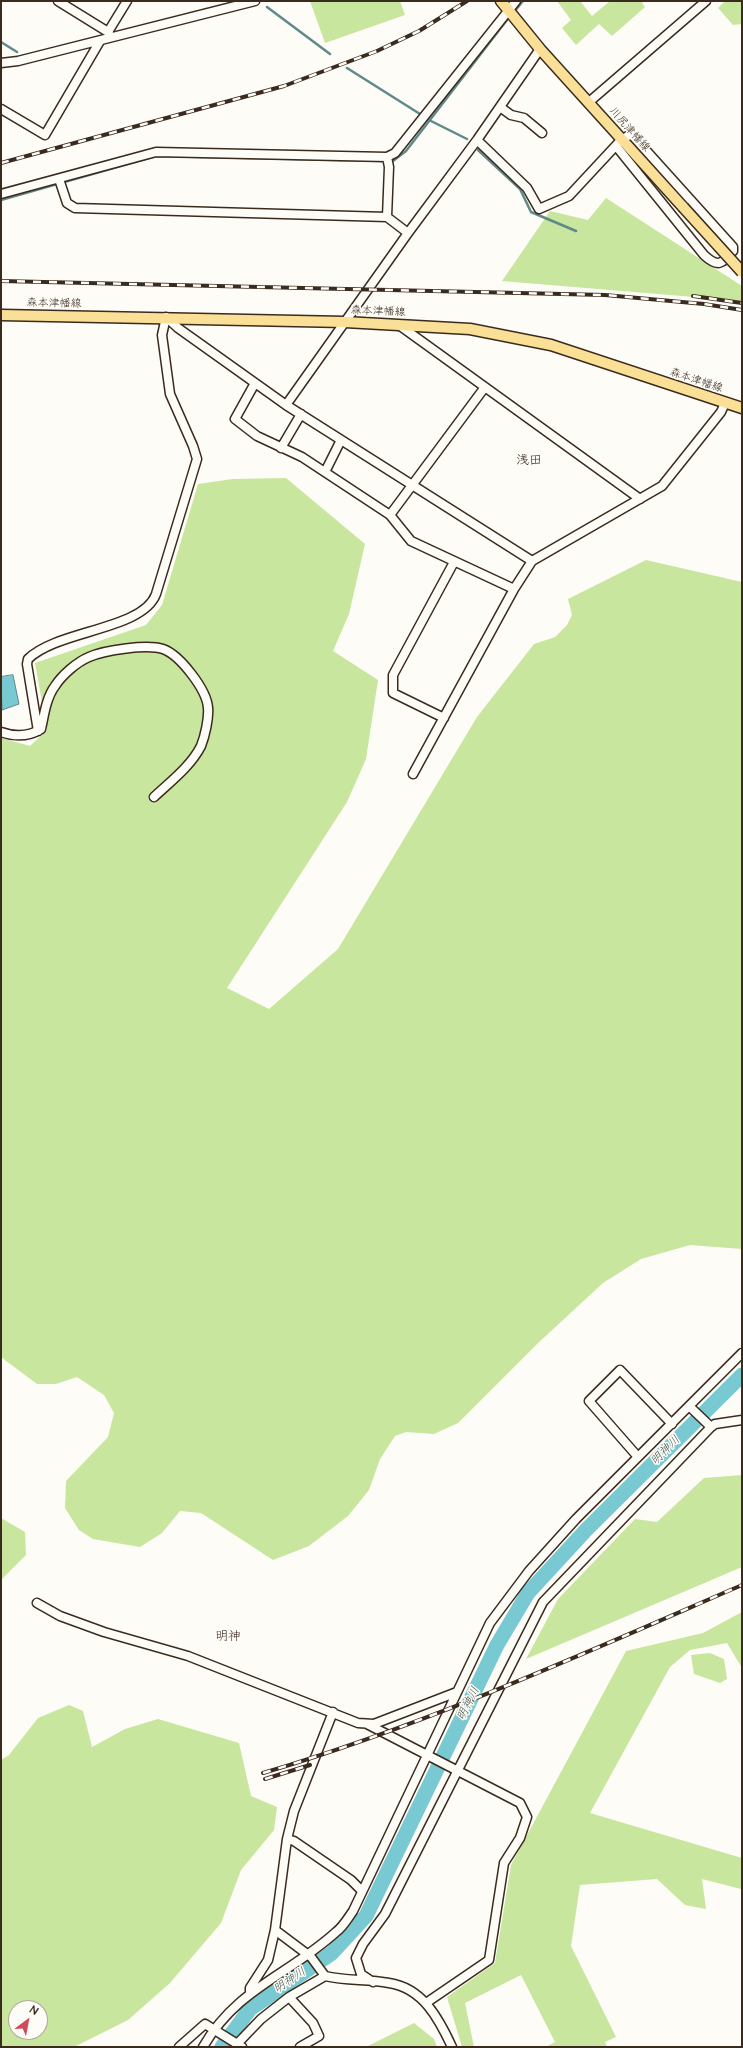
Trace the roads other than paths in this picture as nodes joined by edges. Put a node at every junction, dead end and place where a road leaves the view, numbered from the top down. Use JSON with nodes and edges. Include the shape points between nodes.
{"nodes":[{"id":1,"x":127,"y":1,"type":"edge"},
{"id":2,"x":255,"y":1,"type":"edge"},
{"id":3,"x":501,"y":1,"type":"edge"},
{"id":4,"x":516,"y":1,"type":"edge"},
{"id":5,"x":706,"y":1,"type":"edge"},
{"id":6,"x":62,"y":2,"type":"edge"},
{"id":7,"x":241,"y":2,"type":"edge"},
{"id":8,"x":511,"y":14,"type":"junction"},
{"id":9,"x":110,"y":35,"type":"junction"},
{"id":10,"x":100,"y":41,"type":"junction"},
{"id":11,"x":540,"y":49,"type":"junction"},
{"id":12,"x":1,"y":63,"type":"edge"},
{"id":13,"x":589,"y":102,"type":"junction"},
{"id":14,"x":500,"y":107,"type":"junction"},
{"id":15,"x":1,"y":109,"type":"edge"},
{"id":16,"x":542,"y":132,"type":"dead end"},
{"id":17,"x":477,"y":140,"type":"junction"},
{"id":18,"x":619,"y":143,"type":"junction"},
{"id":19,"x":387,"y":160,"type":"junction"},
{"id":20,"x":60,"y":183,"type":"dead end"},
{"id":21,"x":1,"y":194,"type":"edge"},
{"id":22,"x":387,"y":217,"type":"junction"},
{"id":23,"x":408,"y":233,"type":"junction"},
{"id":24,"x":742,"y":272,"type":"edge"},
{"id":25,"x":1,"y":315,"type":"edge"},
{"id":26,"x":166,"y":317,"type":"junction"},
{"id":27,"x":346,"y":322,"type":"junction"},
{"id":28,"x":398,"y":324,"type":"junction"},
{"id":29,"x":255,"y":383,"type":"junction"},
{"id":30,"x":485,"y":387,"type":"junction"},
{"id":31,"x":725,"y":403,"type":"junction"},
{"id":32,"x":286,"y":405,"type":"junction"},
{"id":33,"x":742,"y":408,"type":"edge"},
{"id":34,"x":301,"y":414,"type":"junction"},
{"id":35,"x":341,"y":440,"type":"junction"},
{"id":36,"x":281,"y":448,"type":"junction"},
{"id":37,"x":325,"y":472,"type":"junction"},
{"id":38,"x":414,"y":486,"type":"junction"},
{"id":39,"x":640,"y":499,"type":"junction"},
{"id":40,"x":390,"y":515,"type":"junction"},
{"id":41,"x":532,"y":561,"type":"junction"},
{"id":42,"x":454,"y":562,"type":"junction"},
{"id":43,"x":514,"y":590,"type":"junction"},
{"id":44,"x":444,"y":718,"type":"junction"},
{"id":45,"x":38,"y":731,"type":"junction"},
{"id":46,"x":1,"y":732,"type":"edge"},
{"id":47,"x":413,"y":774,"type":"dead end"},
{"id":48,"x":154,"y":797,"type":"dead end"},
{"id":49,"x":742,"y":1353,"type":"edge"},
{"id":50,"x":690,"y":1408,"type":"junction"},
{"id":51,"x":742,"y":1420,"type":"edge"},
{"id":52,"x":672,"y":1424,"type":"junction"},
{"id":53,"x":711,"y":1427,"type":"junction"},
{"id":54,"x":638,"y":1457,"type":"junction"},
{"id":55,"x":37,"y":1603,"type":"dead end"},
{"id":56,"x":457,"y":1692,"type":"junction"},
{"id":57,"x":333,"y":1712,"type":"junction"},
{"id":58,"x":366,"y":1723,"type":"junction"},
{"id":59,"x":429,"y":1755,"type":"junction"},
{"id":60,"x":453,"y":1767,"type":"junction"},
{"id":61,"x":287,"y":1839,"type":"junction"},
{"id":62,"x":361,"y":1890,"type":"junction"},
{"id":63,"x":275,"y":1930,"type":"junction"},
{"id":64,"x":310,"y":1956,"type":"junction"},
{"id":65,"x":325,"y":1976,"type":"junction"},
{"id":66,"x":373,"y":1982,"type":"junction"},
{"id":67,"x":250,"y":1993,"type":"junction"},
{"id":68,"x":289,"y":1998,"type":"junction"},
{"id":69,"x":426,"y":2002,"type":"junction"},
{"id":70,"x":216,"y":2032,"type":"junction"},
{"id":71,"x":237,"y":2044,"type":"edge"},
{"id":72,"x":179,"y":2047,"type":"edge"},
{"id":73,"x":203,"y":2047,"type":"edge"},
{"id":74,"x":300,"y":2047,"type":"edge"},
{"id":75,"x":452,"y":2047,"type":"edge"}],
"edges":[{"from":1,"to":9,"type":"street"},
{"from":2,"to":7,"type":"street"},
{"from":3,"to":8,"type":"main road","name":"川尻津幡線"},
{"from":4,"to":8,"type":"street"},
{"from":5,"to":13,"type":"street"},
{"from":6,"to":9,"type":"street"},
{"from":7,"to":9,"type":"street"},
{"from":8,"to":11,"type":"main road","name":"川尻津幡線"},
{"from":8,"to":19,"type":"street"},
{"from":9,"to":10,"type":"street"},
{"from":10,"to":12,"type":"street"},
{"from":10,"to":15,"type":"street","via":[[45,135]]},
{"from":11,"to":13,"type":"main road","name":"川尻津幡線"},
{"from":11,"to":14,"type":"street"},
{"from":13,"to":18,"type":"main road","name":"川尻津幡線"},
{"from":14,"to":16,"type":"street","via":[[511,115],[524,118]]},
{"from":14,"to":17,"type":"street"},
{"from":17,"to":18,"type":"street","via":[[528,188],[539,210],[569,196]]},
{"from":17,"to":23,"type":"street"},
{"from":18,"to":18,"type":"street","via":[[630,135],[633,136],[733,247],[734,251],[725,261],[719,264],[704,255]]},
{"from":18,"to":24,"type":"main road","name":"川尻津幡線","bridge":true,"via":[[683,207]]},
{"from":19,"to":21,"type":"street","via":[[156,152]]},
{"from":19,"to":22,"type":"street"},
{"from":20,"to":22,"type":"street","via":[[67,202],[75,208]]},
{"from":22,"to":23,"type":"street"},
{"from":23,"to":27,"type":"street"},
{"from":25,"to":26,"type":"main road","name":"森本津幡線"},
{"from":26,"to":27,"type":"main road","name":"森本津幡線"},
{"from":26,"to":29,"type":"street"},
{"from":26,"to":45,"type":"street","via":[[162,334],[170,394],[197,459],[156,594],[150,604],[131,618],[65,639],[41,649],[28,659]]},
{"from":27,"to":28,"type":"main road","name":"森本津幡線"},
{"from":27,"to":32,"type":"street"},
{"from":28,"to":30,"type":"street"},
{"from":28,"to":31,"type":"main road","name":"森本津幡線","via":[[470,329],[551,345]]},
{"from":29,"to":32,"type":"street"},
{"from":29,"to":36,"type":"street","via":[[235,419],[257,436]]},
{"from":30,"to":38,"type":"street"},
{"from":30,"to":39,"type":"street"},
{"from":31,"to":33,"type":"main road","name":"森本津幡線"},
{"from":31,"to":39,"type":"street","via":[[721,412],[662,486]]},
{"from":32,"to":34,"type":"street"},
{"from":34,"to":35,"type":"street"},
{"from":34,"to":36,"type":"street"},
{"from":35,"to":37,"type":"street"},
{"from":35,"to":38,"type":"street"},
{"from":36,"to":37,"type":"street","via":[[302,457]]},
{"from":37,"to":40,"type":"street"},
{"from":38,"to":40,"type":"street"},
{"from":38,"to":41,"type":"street"},
{"from":39,"to":41,"type":"street"},
{"from":40,"to":42,"type":"street","via":[[411,541]]},
{"from":41,"to":43,"type":"street"},
{"from":42,"to":43,"type":"street"},
{"from":42,"to":44,"type":"street","via":[[393,675],[393,693]]},
{"from":43,"to":44,"type":"street"},
{"from":44,"to":47,"type":"street"},
{"from":45,"to":46,"type":"street","via":[[31,735],[19,736]]},
{"from":45,"to":48,"type":"street","via":[[41,729],[54,686],[72,668],[89,657],[150,646],[165,650],[181,662],[193,677],[205,695],[208,708],[201,745],[192,758]]},
{"from":49,"to":50,"type":"street"},
{"from":50,"to":52,"type":"street"},
{"from":50,"to":53,"type":"street"},
{"from":51,"to":53,"type":"street","via":[[715,1424]]},
{"from":52,"to":54,"type":"street"},
{"from":52,"to":54,"type":"street","via":[[620,1370],[589,1401]]},
{"from":53,"to":60,"type":"street","via":[[542,1602]]},
{"from":54,"to":56,"type":"street","via":[[529,1571],[490,1623]]},
{"from":55,"to":57,"type":"street","via":[[60,1616],[104,1632],[188,1656]]},
{"from":56,"to":58,"type":"street","via":[[374,1724]]},
{"from":56,"to":59,"type":"street"},
{"from":57,"to":58,"type":"street","via":[[358,1723]]},
{"from":57,"to":61,"type":"street","via":[[294,1811]]},
{"from":58,"to":59,"type":"street","via":[[416,1751]]},
{"from":59,"to":60,"type":"street"},
{"from":59,"to":62,"type":"street"},
{"from":60,"to":66,"type":"street","via":[[385,1914],[356,1958],[361,1974]]},
{"from":60,"to":69,"type":"street","via":[[520,1803],[527,1817],[520,1838],[504,1863],[489,1960]]},
{"from":61,"to":62,"type":"street","via":[[294,1841],[351,1880]]},
{"from":61,"to":63,"type":"street"},
{"from":62,"to":64,"type":"street","via":[[353,1911],[337,1931]]},
{"from":63,"to":64,"type":"street"},
{"from":63,"to":67,"type":"street","via":[[268,1960],[250,1988]]},
{"from":64,"to":65,"type":"street"},
{"from":64,"to":67,"type":"street"},
{"from":65,"to":66,"type":"street"},
{"from":65,"to":68,"type":"street"},
{"from":66,"to":69,"type":"street","via":[[390,1983],[406,1988]]},
{"from":67,"to":70,"type":"street","via":[[230,2010]]},
{"from":68,"to":71,"type":"street","via":[[261,2019]]},
{"from":68,"to":74,"type":"street","via":[[313,2023],[319,2036]]},
{"from":69,"to":75,"type":"street","via":[[441,2022]]},
{"from":70,"to":71,"type":"street"},
{"from":70,"to":72,"type":"street","via":[[205,2024]]},
{"from":70,"to":73,"type":"street"}]}
